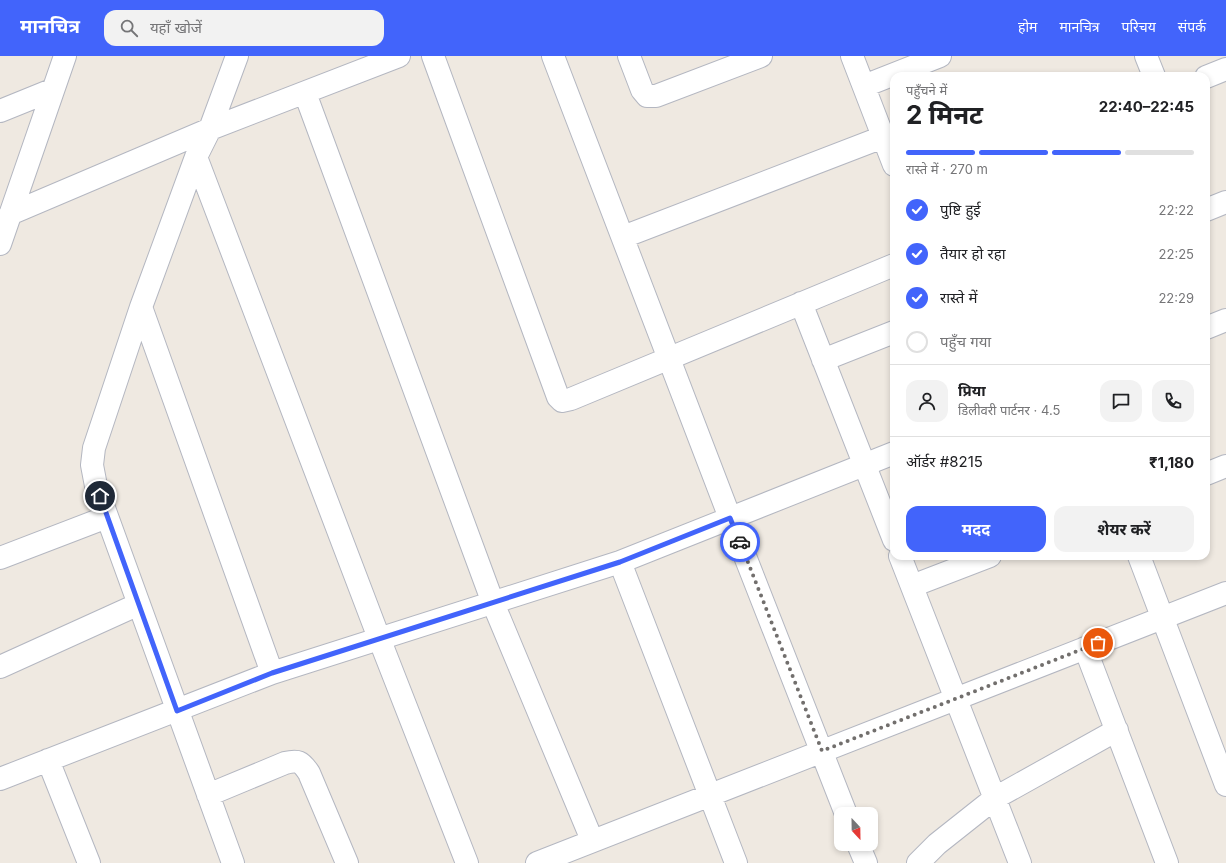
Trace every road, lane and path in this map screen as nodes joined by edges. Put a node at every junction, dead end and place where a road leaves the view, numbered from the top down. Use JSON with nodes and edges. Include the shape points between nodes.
{"nodes":[{"id":1,"x":65,"y":56,"type":"edge"},
{"id":2,"x":237,"y":56,"type":"edge"},
{"id":3,"x":433,"y":56,"type":"edge"},
{"id":4,"x":553,"y":56,"type":"edge"},
{"id":5,"x":629,"y":56,"type":"edge"},
{"id":6,"x":761,"y":56,"type":"edge"},
{"id":7,"x":852,"y":56,"type":"edge"},
{"id":8,"x":940,"y":56,"type":"edge"},
{"id":9,"x":1146,"y":56,"type":"edge"},
{"id":10,"x":389,"y":58,"type":"edge"},
{"id":11,"x":1226,"y":69,"type":"edge"},
{"id":12,"x":899,"y":72,"type":"edge"},
{"id":13,"x":1152,"y":72,"type":"edge"},
{"id":14,"x":890,"y":76,"type":"edge"},
{"id":15,"x":1210,"y":76,"type":"edge"},
{"id":16,"x":864,"y":86,"type":"junction"},
{"id":17,"x":52,"y":90,"type":"junction"},
{"id":18,"x":305,"y":93,"type":"junction"},
{"id":19,"x":0,"y":111,"type":"edge"},
{"id":20,"x":210,"y":129,"type":"junction"},
{"id":21,"x":883,"y":136,"type":"junction"},
{"id":22,"x":890,"y":154,"type":"edge"},
{"id":23,"x":196,"y":156,"type":"junction"},
{"id":24,"x":1226,"y":202,"type":"edge"},
{"id":25,"x":9,"y":204,"type":"edge"},
{"id":26,"x":1210,"y":208,"type":"edge"},
{"id":27,"x":622,"y":237,"type":"junction"},
{"id":28,"x":0,"y":244,"type":"edge"},
{"id":29,"x":890,"y":267,"type":"edge"},
{"id":30,"x":801,"y":303,"type":"junction"},
{"id":31,"x":141,"y":307,"type":"junction"},
{"id":32,"x":1226,"y":320,"type":"edge"},
{"id":33,"x":1210,"y":326,"type":"edge"},
{"id":34,"x":890,"y":334,"type":"edge"},
{"id":35,"x":669,"y":358,"type":"junction"},
{"id":36,"x":823,"y":360,"type":"junction"},
{"id":37,"x":890,"y":455,"type":"edge"},
{"id":38,"x":864,"y":465,"type":"junction"},
{"id":39,"x":1226,"y":466,"type":"edge"},
{"id":40,"x":1210,"y":472,"type":"edge"},
{"id":41,"x":107,"y":517,"type":"junction"},
{"id":42,"x":730,"y":518,"type":"junction"},
{"id":43,"x":890,"y":530,"type":"edge"},
{"id":44,"x":0,"y":558,"type":"edge"},
{"id":45,"x":902,"y":560,"type":"edge"},
{"id":46,"x":980,"y":560,"type":"edge"},
{"id":47,"x":1141,"y":560,"type":"edge"},
{"id":48,"x":620,"y":562,"type":"junction"},
{"id":49,"x":912,"y":586,"type":"junction"},
{"id":50,"x":1226,"y":593,"type":"edge"},
{"id":51,"x":494,"y":603,"type":"junction"},
{"id":52,"x":139,"y":604,"type":"junction"},
{"id":53,"x":1163,"y":618,"type":"junction"},
{"id":54,"x":379,"y":638,"type":"junction"},
{"id":55,"x":1085,"y":648,"type":"junction"},
{"id":56,"x":0,"y":667,"type":"edge"},
{"id":57,"x":272,"y":673,"type":"junction"},
{"id":58,"x":956,"y":698,"type":"junction"},
{"id":59,"x":177,"y":711,"type":"junction"},
{"id":60,"x":1117,"y":730,"type":"junction"},
{"id":61,"x":822,"y":751,"type":"junction"},
{"id":62,"x":48,"y":760,"type":"junction"},
{"id":63,"x":0,"y":779,"type":"edge"},
{"id":64,"x":1226,"y":785,"type":"edge"},
{"id":65,"x":709,"y":794,"type":"junction"},
{"id":66,"x":208,"y":795,"type":"junction"},
{"id":67,"x":995,"y":798,"type":"junction"},
{"id":68,"x":843,"y":807,"type":"edge"},
{"id":69,"x":592,"y":840,"type":"junction"},
{"id":70,"x":861,"y":851,"type":"edge"},
{"id":71,"x":541,"y":862,"type":"edge"},
{"id":72,"x":89,"y":863,"type":"edge"},
{"id":73,"x":233,"y":863,"type":"edge"},
{"id":74,"x":347,"y":863,"type":"edge"},
{"id":75,"x":467,"y":863,"type":"edge"},
{"id":76,"x":736,"y":863,"type":"edge"},
{"id":77,"x":866,"y":863,"type":"edge"},
{"id":78,"x":918,"y":863,"type":"edge"},
{"id":79,"x":1020,"y":863,"type":"edge"},
{"id":80,"x":1167,"y":863,"type":"edge"}],
"edges":[{"from":1,"to":17,"type":"street"},
{"from":2,"to":20,"type":"street"},
{"from":3,"to":35,"type":"street","via":[[558,397],[566,401]]},
{"from":4,"to":27,"type":"street"},
{"from":5,"to":6,"type":"street","via":[[642,90],[647,96],[656,96]]},
{"from":7,"to":16,"type":"street"},
{"from":8,"to":12,"type":"street"},
{"from":9,"to":13,"type":"street"},
{"from":10,"to":18,"type":"street"},
{"from":11,"to":15,"type":"street"},
{"from":14,"to":16,"type":"street"},
{"from":16,"to":21,"type":"street"},
{"from":17,"to":19,"type":"street"},
{"from":17,"to":25,"type":"street"},
{"from":18,"to":20,"type":"street"},
{"from":18,"to":51,"type":"street"},
{"from":20,"to":23,"type":"street"},
{"from":20,"to":25,"type":"street"},
{"from":21,"to":22,"type":"street"},
{"from":21,"to":27,"type":"street"},
{"from":23,"to":31,"type":"street"},
{"from":23,"to":54,"type":"street"},
{"from":24,"to":26,"type":"street"},
{"from":25,"to":28,"type":"street"},
{"from":27,"to":35,"type":"street"},
{"from":29,"to":30,"type":"street"},
{"from":30,"to":35,"type":"street"},
{"from":30,"to":36,"type":"street"},
{"from":31,"to":41,"type":"street","via":[[94,448],[92,465]]},
{"from":31,"to":57,"type":"street"},
{"from":32,"to":33,"type":"street"},
{"from":34,"to":36,"type":"street"},
{"from":35,"to":42,"type":"street"},
{"from":36,"to":38,"type":"street"},
{"from":37,"to":38,"type":"street"},
{"from":38,"to":42,"type":"street"},
{"from":38,"to":43,"type":"street"},
{"from":39,"to":40,"type":"street"},
{"from":41,"to":44,"type":"street"},
{"from":41,"to":52,"type":"street"},
{"from":42,"to":48,"type":"street"},
{"from":42,"to":61,"type":"street"},
{"from":45,"to":49,"type":"street"},
{"from":46,"to":49,"type":"street"},
{"from":47,"to":53,"type":"street"},
{"from":48,"to":51,"type":"street"},
{"from":48,"to":65,"type":"street"},
{"from":49,"to":58,"type":"street"},
{"from":50,"to":53,"type":"street"},
{"from":51,"to":54,"type":"street"},
{"from":51,"to":69,"type":"street"},
{"from":52,"to":56,"type":"street"},
{"from":52,"to":59,"type":"street"},
{"from":53,"to":55,"type":"street"},
{"from":53,"to":64,"type":"street"},
{"from":54,"to":57,"type":"street"},
{"from":54,"to":75,"type":"street"},
{"from":55,"to":58,"type":"street"},
{"from":55,"to":60,"type":"street"},
{"from":57,"to":59,"type":"street"},
{"from":58,"to":61,"type":"street"},
{"from":58,"to":67,"type":"street"},
{"from":59,"to":62,"type":"street"},
{"from":59,"to":66,"type":"street"},
{"from":60,"to":67,"type":"street"},
{"from":60,"to":80,"type":"street"},
{"from":61,"to":65,"type":"street"},
{"from":61,"to":68,"type":"street"},
{"from":62,"to":63,"type":"street"},
{"from":62,"to":72,"type":"street"},
{"from":65,"to":69,"type":"street"},
{"from":65,"to":76,"type":"street"},
{"from":66,"to":73,"type":"street"},
{"from":66,"to":74,"type":"street","via":[[285,763],[296,761],[304,765],[309,773]]},
{"from":67,"to":78,"type":"street","via":[[937,844]]},
{"from":67,"to":79,"type":"street"},
{"from":69,"to":71,"type":"street"},
{"from":70,"to":77,"type":"street"}]}
